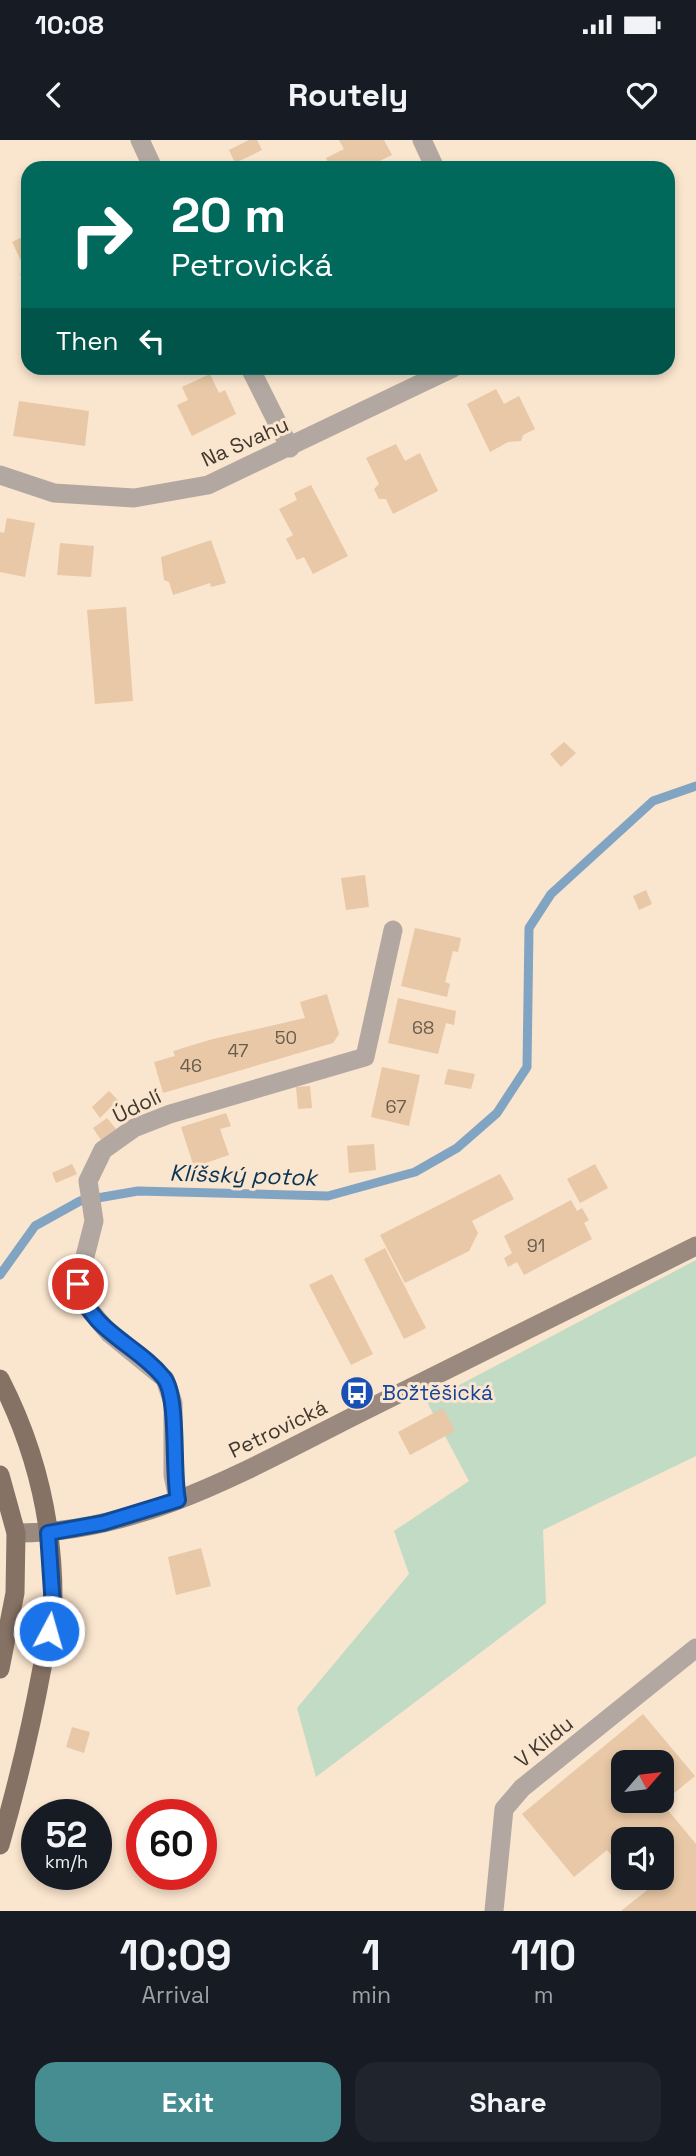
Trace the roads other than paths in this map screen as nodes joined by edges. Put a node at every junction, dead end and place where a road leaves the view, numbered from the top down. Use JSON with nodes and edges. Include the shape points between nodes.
{"nodes":[{"id":1,"x":140,"y":140,"type":"edge"},
{"id":2,"x":422,"y":140,"type":"edge"},
{"id":3,"x":150,"y":161,"type":"edge"},
{"id":4,"x":432,"y":161,"type":"edge"},
{"id":5,"x":253,"y":375,"type":"edge"},
{"id":6,"x":439,"y":375,"type":"edge"},
{"id":7,"x":289,"y":448,"type":"junction"},
{"id":8,"x":0,"y":475,"type":"edge"},
{"id":9,"x":393,"y":930,"type":"dead end"},
{"id":10,"x":696,"y":1246,"type":"edge"},
{"id":11,"x":0,"y":1379,"type":"edge"},
{"id":12,"x":0,"y":1475,"type":"edge"},
{"id":13,"x":178,"y":1500,"type":"junction"},
{"id":14,"x":16,"y":1533,"type":"junction"},
{"id":15,"x":48,"y":1533,"type":"junction"},
{"id":16,"x":696,"y":1648,"type":"edge"},
{"id":17,"x":0,"y":1669,"type":"edge"},
{"id":18,"x":0,"y":1845,"type":"edge"},
{"id":19,"x":494,"y":1911,"type":"edge"}],
"edges":[{"from":1,"to":3,"type":"street"},
{"from":2,"to":4,"type":"street"},
{"from":5,"to":7,"type":"street"},
{"from":6,"to":7,"type":"street","name":"Na Svahu"},
{"from":7,"to":8,"type":"street","name":"Na Svahu","via":[[208,485],[134,498],[54,493]]},
{"from":9,"to":13,"type":"street","name":"Údolí","via":[[365,1057],[134,1128],[103,1150],[88,1181],[94,1221],[78,1284],[82,1301],[110,1334],[165,1379],[173,1403],[173,1475]]},
{"from":10,"to":13,"type":"main road","name":"Petrovická"},
{"from":11,"to":15,"type":"main road","via":[[22,1422],[40,1480]]},
{"from":12,"to":14,"type":"main road"},
{"from":13,"to":15,"type":"main road","name":"Petrovická","via":[[103,1523]]},
{"from":14,"to":15,"type":"main road","name":"Petrovická"},
{"from":14,"to":17,"type":"main road","via":[[15,1593]]},
{"from":15,"to":18,"type":"main road","via":[[53,1607],[27,1748]]},
{"from":16,"to":19,"type":"street","name":"V Klidu","via":[[522,1788],[504,1809]]}]}
